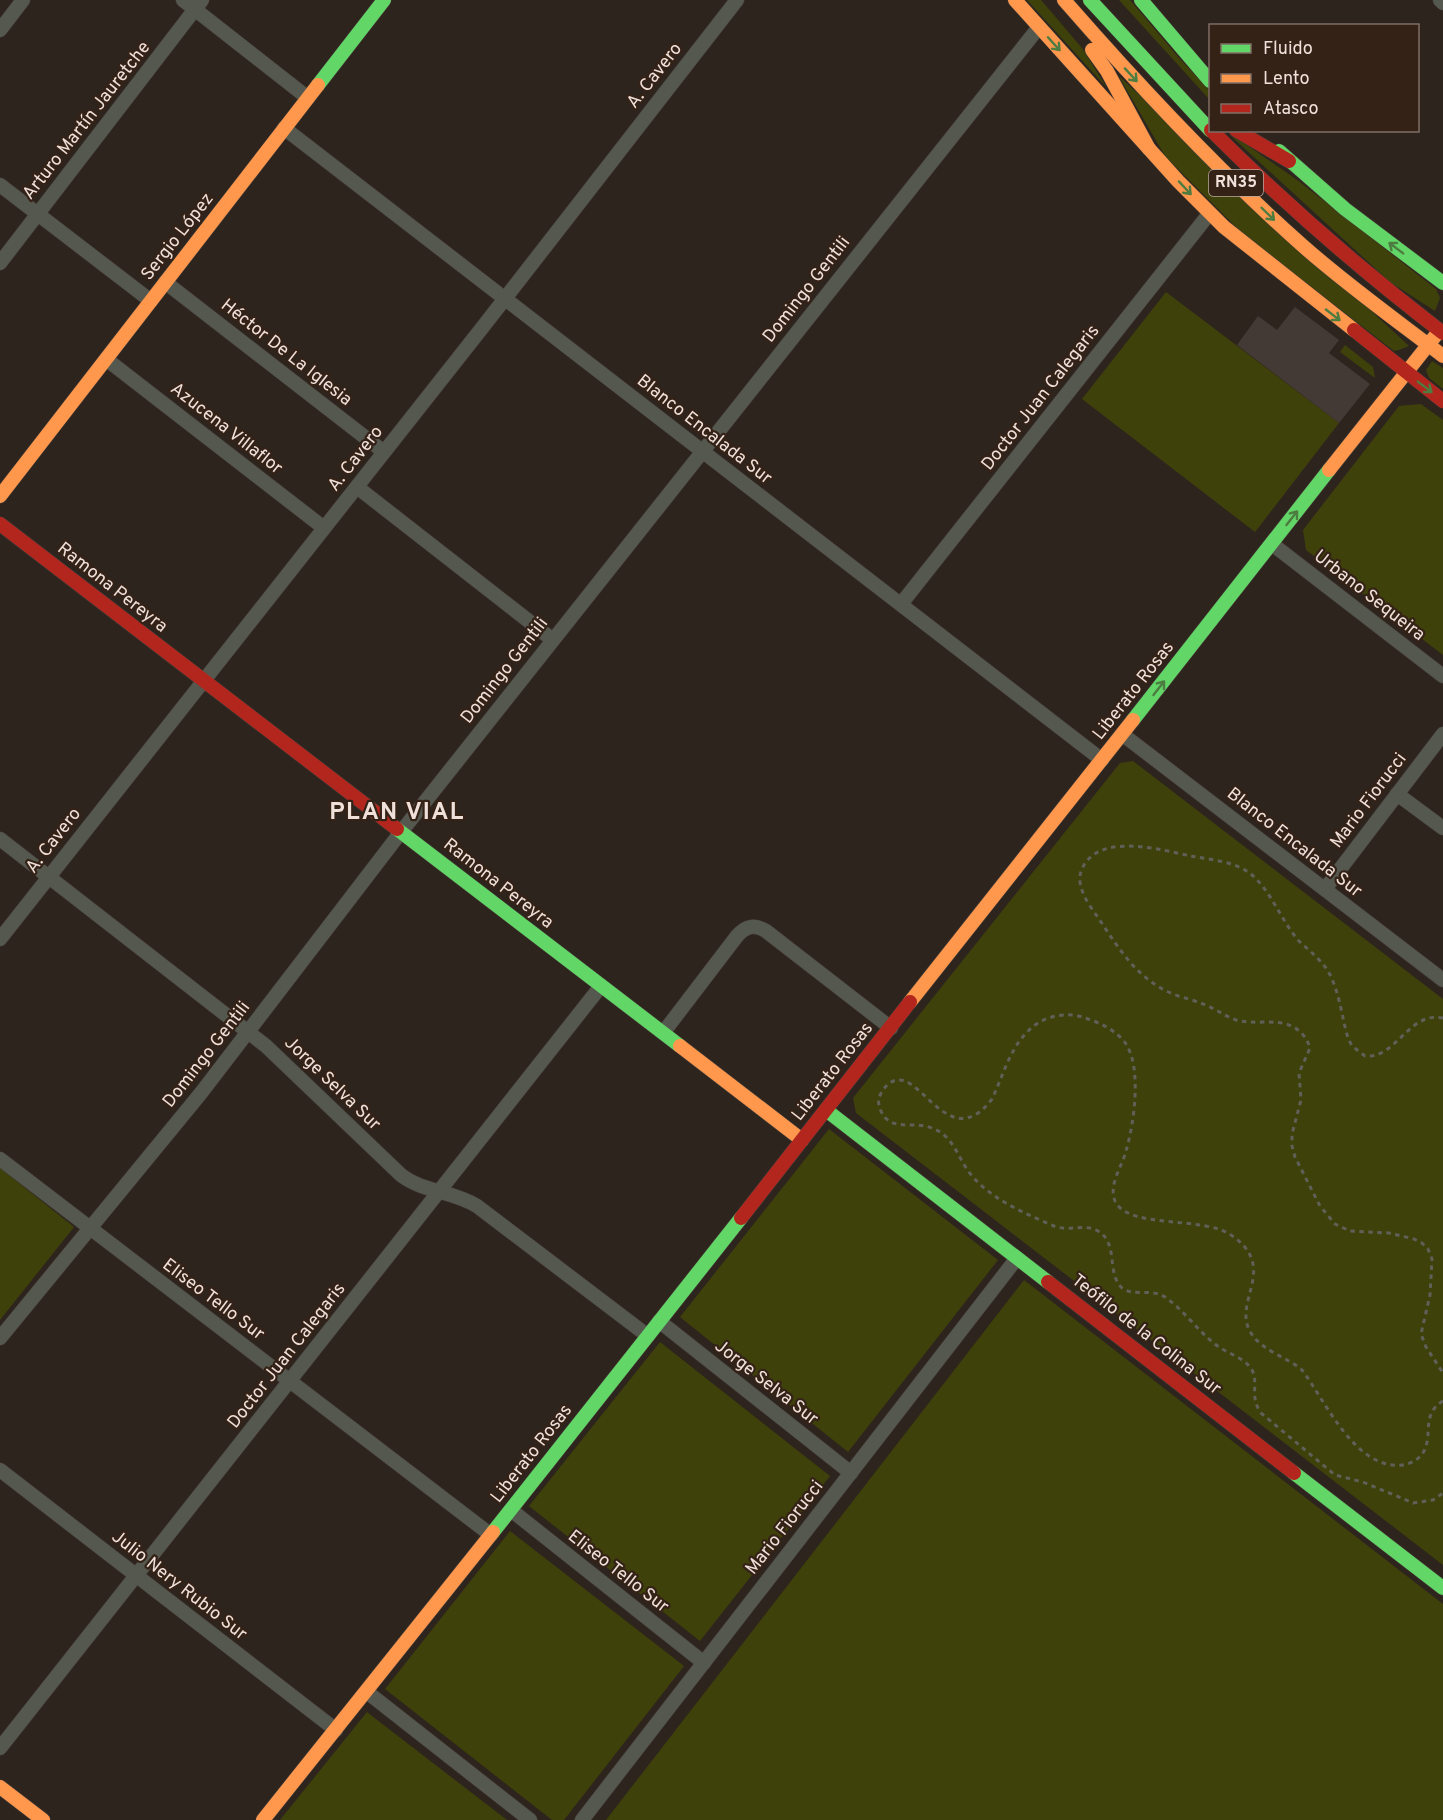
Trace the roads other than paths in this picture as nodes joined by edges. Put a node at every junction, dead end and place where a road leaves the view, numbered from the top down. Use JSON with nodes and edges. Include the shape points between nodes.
{"nodes":[{"id":1,"x":23,"y":0,"type":"edge"},
{"id":2,"x":183,"y":0,"type":"edge"},
{"id":3,"x":384,"y":0,"type":"edge"},
{"id":4,"x":737,"y":0,"type":"edge"},
{"id":5,"x":1004,"y":0,"type":"edge"},
{"id":6,"x":1015,"y":0,"type":"edge"},
{"id":7,"x":1049,"y":0,"type":"edge"},
{"id":8,"x":1064,"y":0,"type":"edge"},
{"id":9,"x":1090,"y":0,"type":"edge"},
{"id":10,"x":1141,"y":0,"type":"edge"},
{"id":11,"x":199,"y":5,"type":"edge"},
{"id":12,"x":1039,"y":27,"type":"junction"},
{"id":13,"x":0,"y":30,"type":"edge"},
{"id":14,"x":1142,"y":36,"type":"dead end"},
{"id":15,"x":1209,"y":80,"type":"edge"},
{"id":16,"x":1195,"y":94,"type":"dead end"},
{"id":17,"x":308,"y":98,"type":"junction"},
{"id":18,"x":284,"y":128,"type":"junction"},
{"id":19,"x":1209,"y":128,"type":"edge"},
{"id":20,"x":1213,"y":132,"type":"edge"},
{"id":21,"x":1239,"y":132,"type":"edge"},
{"id":22,"x":1260,"y":132,"type":"edge"},
{"id":23,"x":1149,"y":149,"type":"junction"},
{"id":24,"x":1289,"y":161,"type":"junction"},
{"id":25,"x":0,"y":185,"type":"edge"},
{"id":26,"x":38,"y":214,"type":"junction"},
{"id":27,"x":1209,"y":214,"type":"junction"},
{"id":28,"x":0,"y":263,"type":"edge"},
{"id":29,"x":165,"y":282,"type":"junction"},
{"id":30,"x":1443,"y":283,"type":"edge"},
{"id":31,"x":505,"y":299,"type":"junction"},
{"id":32,"x":151,"y":301,"type":"junction"},
{"id":33,"x":1442,"y":330,"type":"edge"},
{"id":34,"x":1429,"y":345,"type":"junction"},
{"id":35,"x":1443,"y":356,"type":"edge"},
{"id":36,"x":106,"y":359,"type":"junction"},
{"id":37,"x":1407,"y":373,"type":"junction"},
{"id":38,"x":1443,"y":401,"type":"edge"},
{"id":39,"x":703,"y":451,"type":"junction"},
{"id":40,"x":384,"y":452,"type":"junction"},
{"id":41,"x":357,"y":487,"type":"junction"},
{"id":42,"x":0,"y":496,"type":"edge"},
{"id":43,"x":0,"y":524,"type":"edge"},
{"id":44,"x":324,"y":528,"type":"junction"},
{"id":45,"x":1272,"y":544,"type":"junction"},
{"id":46,"x":901,"y":604,"type":"junction"},
{"id":47,"x":553,"y":640,"type":"junction"},
{"id":48,"x":1443,"y":676,"type":"edge"},
{"id":49,"x":204,"y":681,"type":"junction"},
{"id":50,"x":1122,"y":734,"type":"junction"},
{"id":51,"x":1443,"y":734,"type":"edge"},
{"id":52,"x":1102,"y":760,"type":"junction"},
{"id":53,"x":1398,"y":794,"type":"junction"},
{"id":54,"x":1443,"y":828,"type":"edge"},
{"id":55,"x":401,"y":832,"type":"junction"},
{"id":56,"x":0,"y":839,"type":"edge"},
{"id":57,"x":49,"y":877,"type":"junction"},
{"id":58,"x":1324,"y":889,"type":"junction"},
{"id":59,"x":0,"y":939,"type":"edge"},
{"id":60,"x":1443,"y":980,"type":"edge"},
{"id":61,"x":601,"y":986,"type":"junction"},
{"id":62,"x":891,"y":1028,"type":"junction"},
{"id":63,"x":248,"y":1032,"type":"junction"},
{"id":64,"x":663,"y":1033,"type":"junction"},
{"id":65,"x":826,"y":1110,"type":"junction"},
{"id":66,"x":802,"y":1140,"type":"junction"},
{"id":67,"x":0,"y":1159,"type":"edge"},
{"id":68,"x":439,"y":1192,"type":"junction"},
{"id":69,"x":90,"y":1228,"type":"junction"},
{"id":70,"x":1017,"y":1258,"type":"junction"},
{"id":71,"x":659,"y":1322,"type":"junction"},
{"id":72,"x":648,"y":1336,"type":"junction"},
{"id":73,"x":0,"y":1338,"type":"edge"},
{"id":74,"x":290,"y":1381,"type":"junction"},
{"id":75,"x":0,"y":1470,"type":"edge"},
{"id":76,"x":851,"y":1473,"type":"junction"},
{"id":77,"x":511,"y":1510,"type":"junction"},
{"id":78,"x":491,"y":1535,"type":"junction"},
{"id":79,"x":136,"y":1575,"type":"junction"},
{"id":80,"x":1443,"y":1588,"type":"edge"},
{"id":81,"x":704,"y":1663,"type":"junction"},
{"id":82,"x":367,"y":1692,"type":"junction"},
{"id":83,"x":336,"y":1730,"type":"junction"},
{"id":84,"x":0,"y":1748,"type":"edge"},
{"id":85,"x":0,"y":1787,"type":"edge"},
{"id":86,"x":43,"y":1820,"type":"edge"},
{"id":87,"x":263,"y":1820,"type":"edge"},
{"id":88,"x":530,"y":1820,"type":"edge"},
{"id":89,"x":582,"y":1820,"type":"edge"}],
"edges":[{"from":1,"to":13,"type":"street"},
{"from":2,"to":11,"type":"street"},
{"from":3,"to":17,"type":"main road","name":"Sergio López"},
{"from":4,"to":31,"type":"street","name":"A. Cavero"},
{"from":5,"to":12,"type":"main road"},
{"from":6,"to":12,"type":"main road"},
{"from":7,"to":23,"type":"main road","via":[[1096,55]]},
{"from":8,"to":34,"type":"main road","number":"RN35","one_way":true,"via":[[1161,106],[1273,218],[1350,285]]},
{"from":9,"to":19,"type":"main road","number":"RN35"},
{"from":10,"to":15,"type":"main road"},
{"from":11,"to":17,"type":"street"},
{"from":11,"to":26,"type":"street","name":"Arturo Martín Jauretche"},
{"from":12,"to":23,"type":"main road","one_way":true},
{"from":12,"to":39,"type":"street","name":"Domingo Gentili"},
{"from":14,"to":16,"type":"main road"},
{"from":17,"to":18,"type":"main road","name":"Sergio López"},
{"from":18,"to":29,"type":"main road","name":"Sergio López"},
{"from":18,"to":31,"type":"street","name":"Blanco Encalada Sur"},
{"from":20,"to":33,"type":"main road","number":"RN35","via":[[1324,238]]},
{"from":21,"to":24,"type":"main road"},
{"from":22,"to":24,"type":"main road"},
{"from":23,"to":27,"type":"main road","one_way":true},
{"from":30,"to":24,"type":"main road","one_way":true,"via":[[1362,223]]},
{"from":25,"to":26,"type":"street"},
{"from":26,"to":28,"type":"street","name":"Arturo Martín Jauretche"},
{"from":26,"to":32,"type":"street"},
{"from":27,"to":37,"type":"main road","one_way":true},
{"from":27,"to":46,"type":"street","name":"Doctor Juan Calegaris"},
{"from":29,"to":32,"type":"main road","name":"Sergio López"},
{"from":29,"to":40,"type":"street","name":"Héctor De La Iglesia"},
{"from":31,"to":39,"type":"street","name":"Blanco Encalada Sur"},
{"from":31,"to":40,"type":"street","name":"A. Cavero"},
{"from":32,"to":36,"type":"main road","name":"Sergio López"},
{"from":33,"to":34,"type":"main road","name":"Liberato Rosas"},
{"from":34,"to":35,"type":"main road","number":"RN35"},
{"from":34,"to":37,"type":"main road","name":"Liberato Rosas"},
{"from":36,"to":42,"type":"main road","name":"Sergio López"},
{"from":36,"to":44,"type":"street","name":"Azucena Villaflor"},
{"from":37,"to":38,"type":"main road","one_way":true},
{"from":45,"to":37,"type":"main road","name":"Liberato Rosas","one_way":true},
{"from":39,"to":46,"type":"street","name":"Blanco Encalada Sur"},
{"from":39,"to":47,"type":"street","name":"Domingo Gentili"},
{"from":40,"to":41,"type":"street","name":"A. Cavero"},
{"from":41,"to":44,"type":"street","name":"A. Cavero"},
{"from":41,"to":47,"type":"street"},
{"from":43,"to":49,"type":"main road","name":"Ramona Pereyra"},
{"from":44,"to":49,"type":"street","name":"A. Cavero"},
{"from":45,"to":48,"type":"street","name":"Urbano Sequeira"},
{"from":50,"to":45,"type":"main road","name":"Liberato Rosas","one_way":true},
{"from":46,"to":52,"type":"street","name":"Blanco Encalada Sur"},
{"from":47,"to":55,"type":"street","name":"Domingo Gentili"},
{"from":49,"to":55,"type":"main road","name":"Ramona Pereyra"},
{"from":49,"to":57,"type":"street","name":"A. Cavero"},
{"from":50,"to":52,"type":"main road","name":"Liberato Rosas"},
{"from":50,"to":58,"type":"street","name":"Blanco Encalada Sur"},
{"from":51,"to":53,"type":"street","name":"Mario Fiorucci"},
{"from":52,"to":62,"type":"main road","name":"Liberato Rosas"},
{"from":53,"to":54,"type":"street"},
{"from":53,"to":58,"type":"street","name":"Mario Fiorucci"},
{"from":55,"to":61,"type":"main road","name":"Ramona Pereyra"},
{"from":55,"to":63,"type":"street","name":"Domingo Gentili"},
{"from":56,"to":57,"type":"street","name":"Jorge Selva Sur"},
{"from":57,"to":59,"type":"street","name":"A. Cavero"},
{"from":57,"to":63,"type":"street","name":"Jorge Selva Sur"},
{"from":58,"to":60,"type":"street","name":"Blanco Encalada Sur"},
{"from":61,"to":64,"type":"main road","name":"Ramona Pereyra"},
{"from":61,"to":68,"type":"street","name":"Doctor Juan Calegaris"},
{"from":62,"to":64,"type":"street","via":[[766,932],[751,926],[740,933]]},
{"from":62,"to":65,"type":"main road","name":"Liberato Rosas"},
{"from":63,"to":68,"type":"street","name":"Jorge Selva Sur","via":[[400,1175]]},
{"from":63,"to":69,"type":"street","name":"Domingo Gentili"},
{"from":64,"to":66,"type":"main road","name":"Ramona Pereyra"},
{"from":65,"to":66,"type":"main road","name":"Liberato Rosas"},
{"from":65,"to":70,"type":"main road","name":"Teófilo de la Colina Sur"},
{"from":66,"to":71,"type":"main road","name":"Liberato Rosas"},
{"from":67,"to":69,"type":"street","name":"Eliseo Tello Sur"},
{"from":68,"to":72,"type":"street","name":"Jorge Selva Sur","via":[[477,1206]]},
{"from":68,"to":74,"type":"street","name":"Doctor Juan Calegaris"},
{"from":69,"to":73,"type":"street","name":"Domingo Gentili"},
{"from":69,"to":74,"type":"street","name":"Eliseo Tello Sur"},
{"from":70,"to":76,"type":"street","name":"Mario Fiorucci"},
{"from":70,"to":80,"type":"main road","name":"Teófilo de la Colina Sur"},
{"from":71,"to":72,"type":"main road","name":"Liberato Rosas"},
{"from":71,"to":76,"type":"street","name":"Jorge Selva Sur"},
{"from":72,"to":77,"type":"main road","name":"Liberato Rosas"},
{"from":74,"to":78,"type":"street","name":"Eliseo Tello Sur"},
{"from":74,"to":79,"type":"street","name":"Doctor Juan Calegaris"},
{"from":75,"to":79,"type":"street","name":"Julio Nery Rubio Sur"},
{"from":76,"to":81,"type":"street","name":"Mario Fiorucci"},
{"from":77,"to":78,"type":"main road","name":"Liberato Rosas"},
{"from":77,"to":81,"type":"street","name":"Eliseo Tello Sur"},
{"from":78,"to":82,"type":"main road","name":"Liberato Rosas"},
{"from":79,"to":83,"type":"street","name":"Julio Nery Rubio Sur"},
{"from":79,"to":84,"type":"street","name":"Doctor Juan Calegaris"},
{"from":81,"to":89,"type":"street","name":"Mario Fiorucci"},
{"from":82,"to":83,"type":"main road","name":"Liberato Rosas"},
{"from":82,"to":88,"type":"street"},
{"from":83,"to":87,"type":"main road","name":"Liberato Rosas"},
{"from":85,"to":86,"type":"main road"}]}
